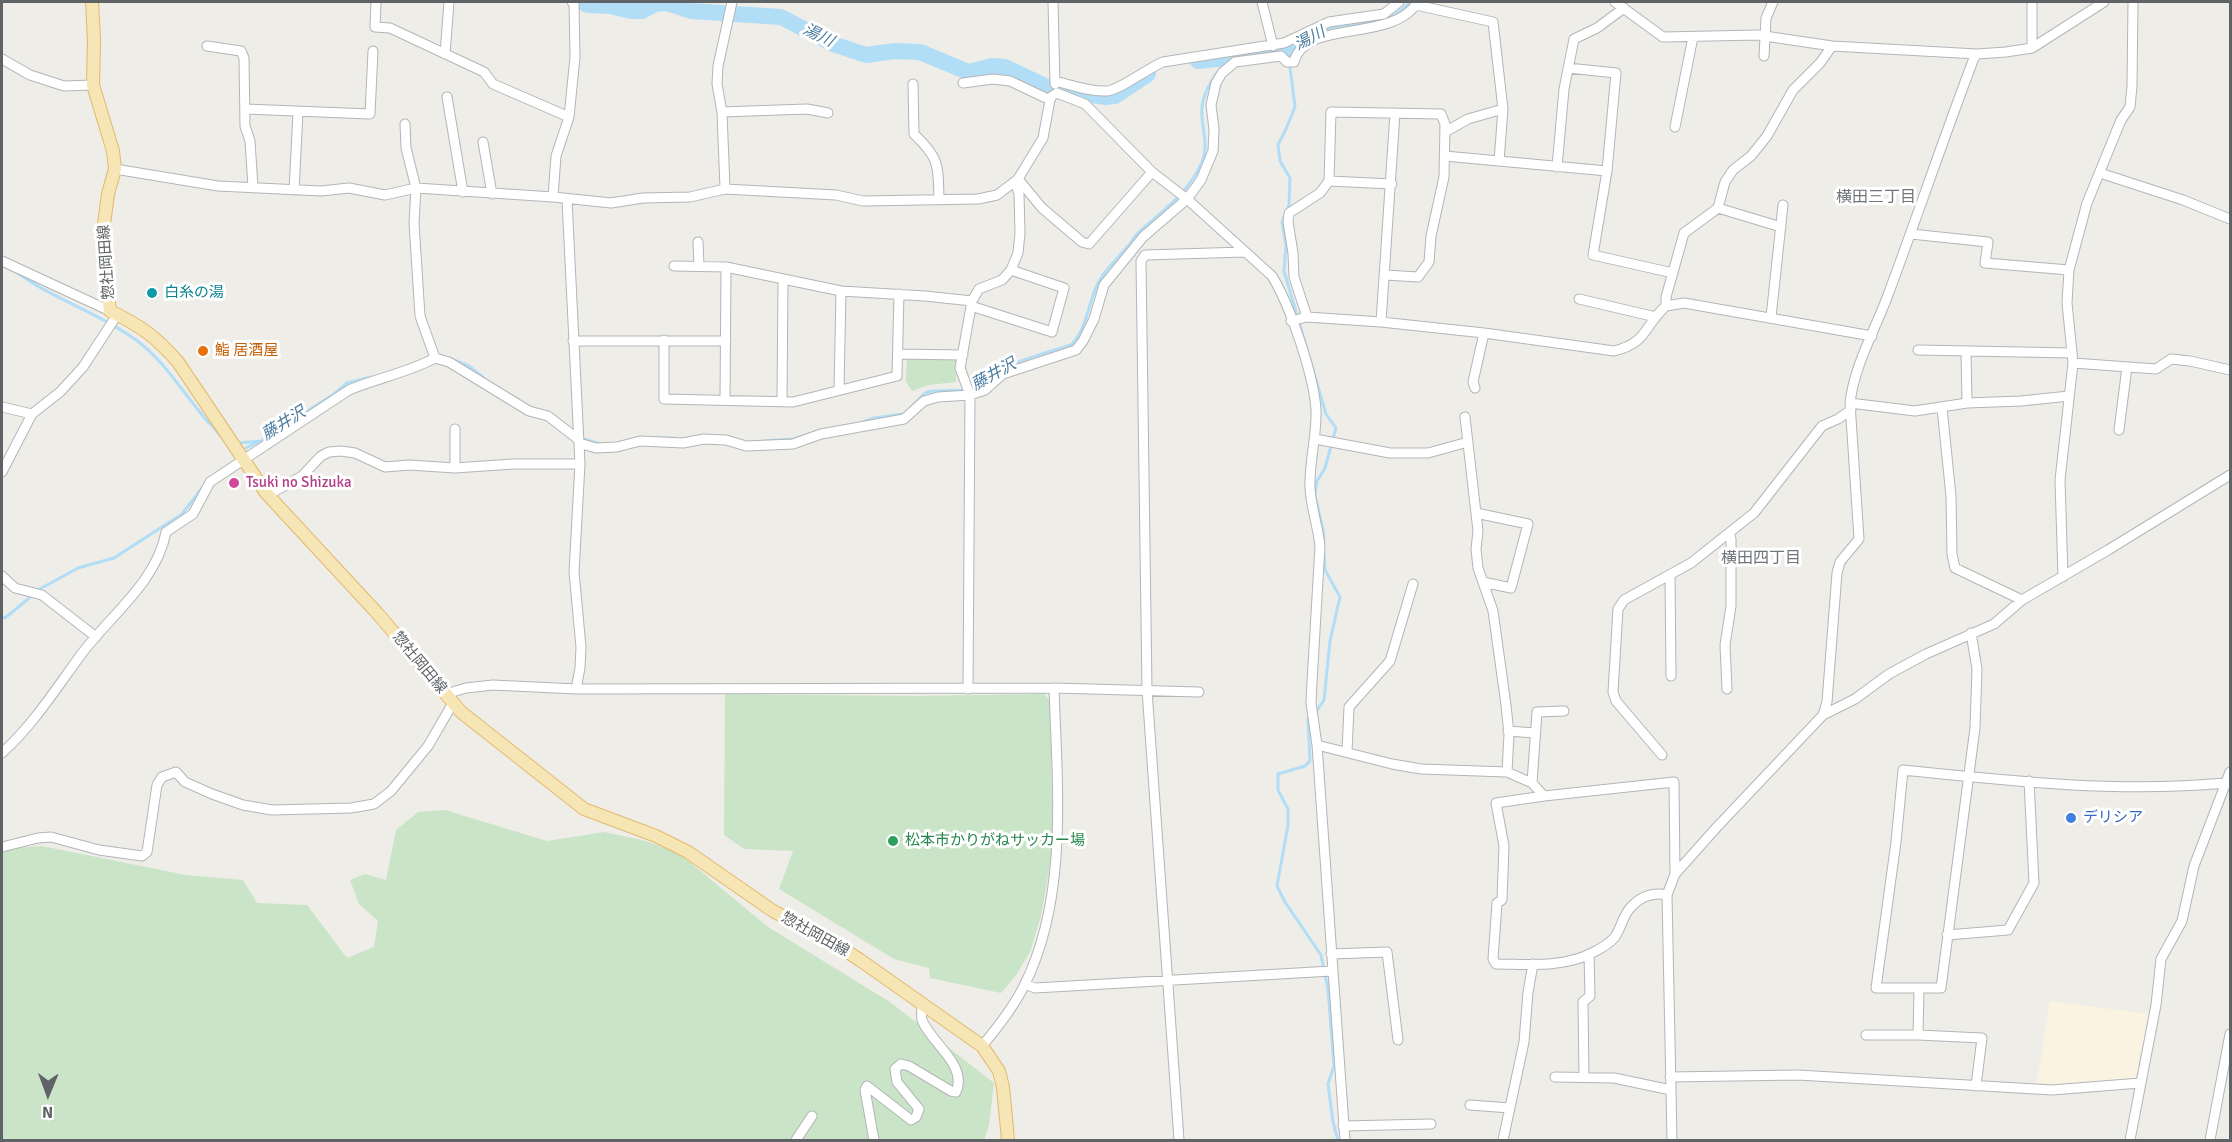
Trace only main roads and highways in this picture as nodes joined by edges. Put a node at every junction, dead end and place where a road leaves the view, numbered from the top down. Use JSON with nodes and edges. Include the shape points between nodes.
{"nodes":[{"id":1,"x":92,"y":2,"type":"edge"},
{"id":2,"x":1008,"y":1140,"type":"edge"}],
"edges":[{"from":1,"to":2,"type":"main road","name":"惣社岡田線","via":[[93,86],[115,170],[102,239],[114,313],[161,342],[268,495],[378,614],[449,699],[584,809],[688,852],[773,911],[860,960],[982,1046],[999,1071]]}]}
